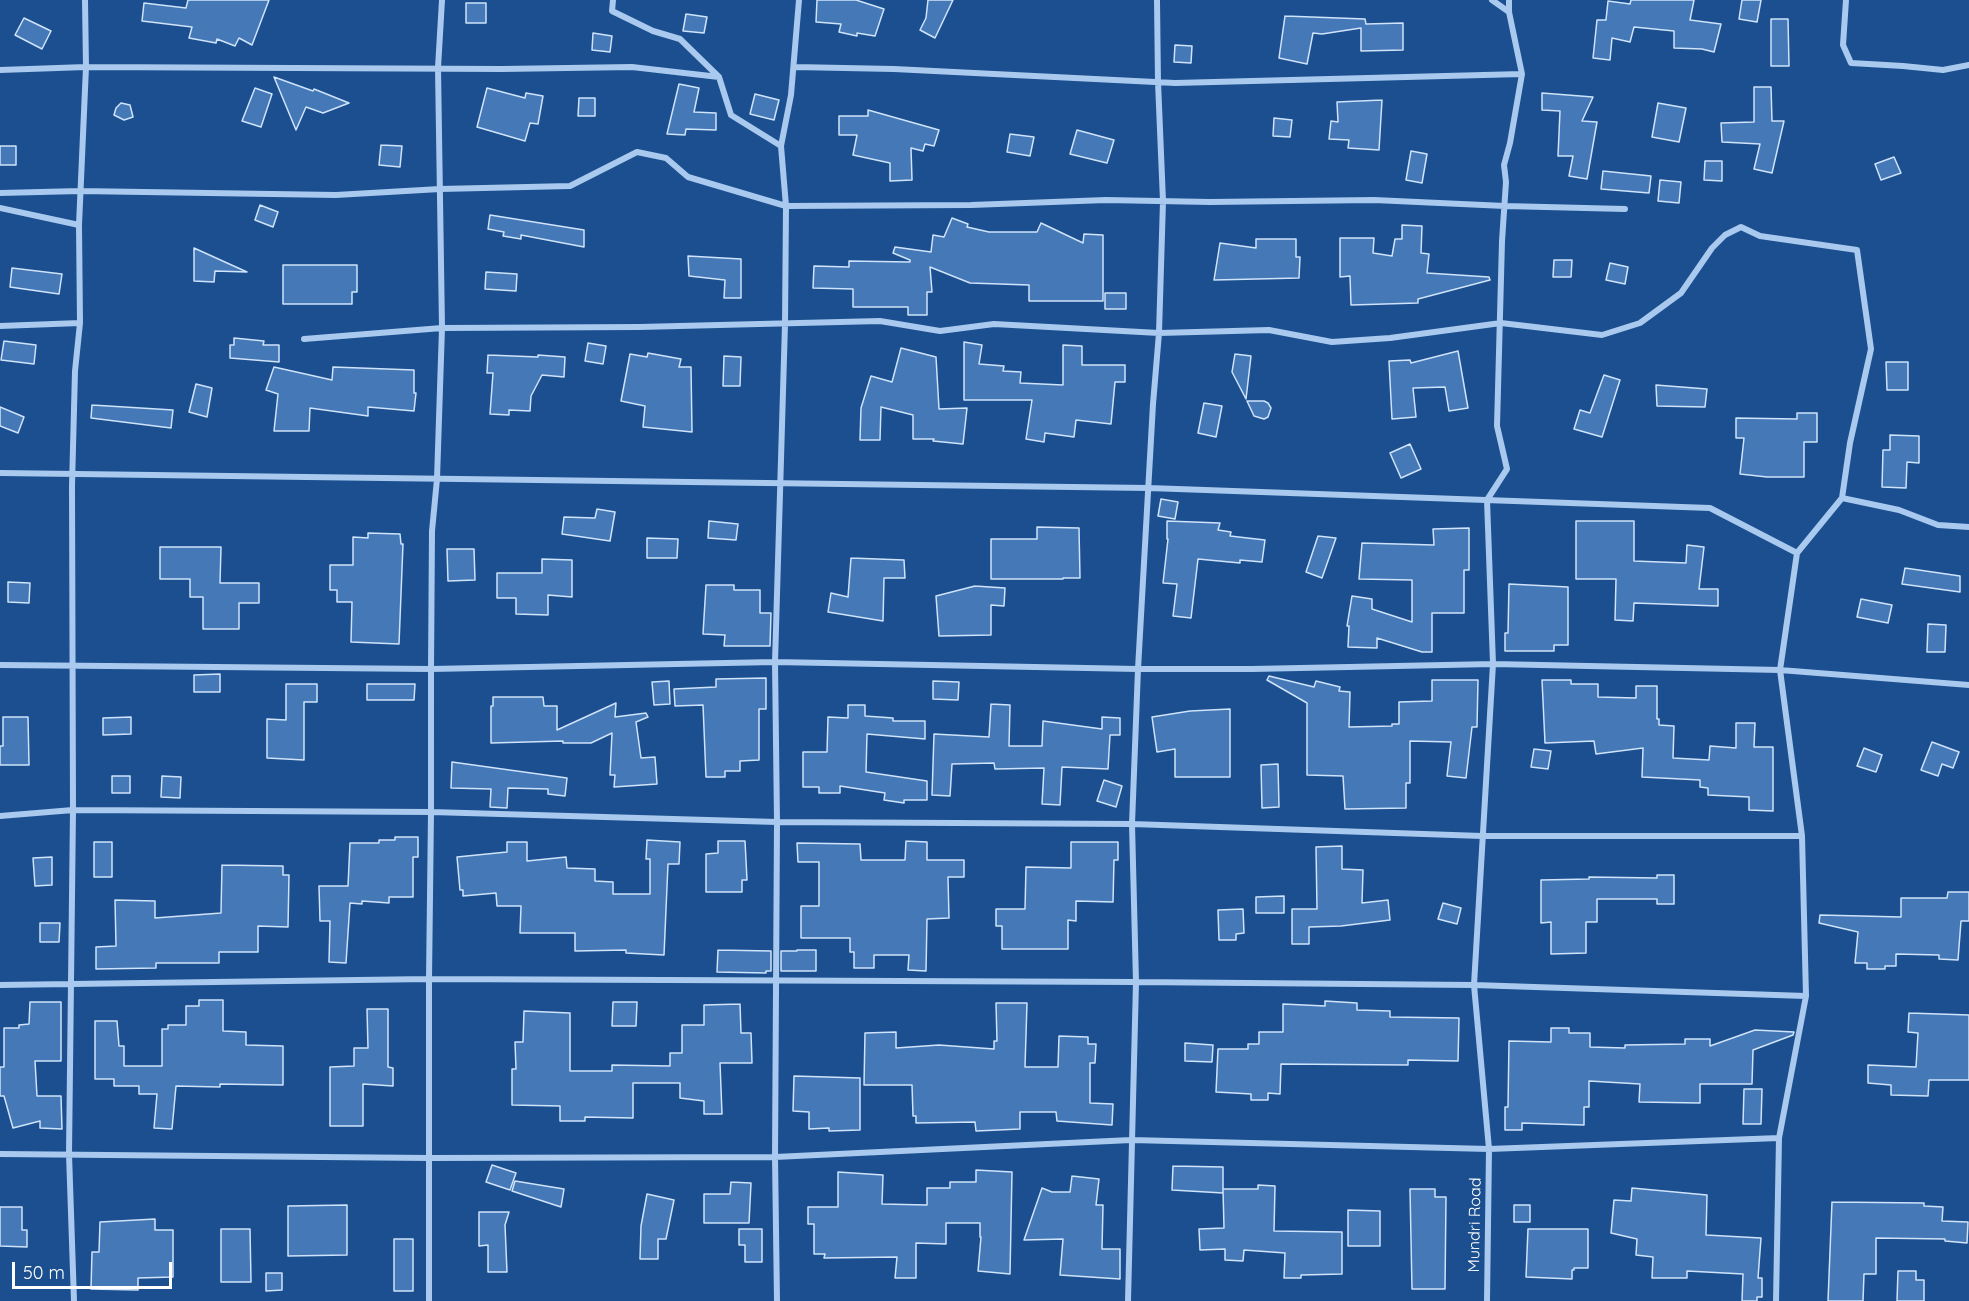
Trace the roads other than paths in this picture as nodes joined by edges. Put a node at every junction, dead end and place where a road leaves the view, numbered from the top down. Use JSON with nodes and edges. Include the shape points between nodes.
{"nodes":[{"id":1,"x":85,"y":0,"type":"edge"},
{"id":2,"x":442,"y":0,"type":"edge"},
{"id":3,"x":613,"y":0,"type":"edge"},
{"id":4,"x":799,"y":0,"type":"edge"},
{"id":5,"x":1157,"y":0,"type":"edge"},
{"id":6,"x":1492,"y":0,"type":"edge"},
{"id":7,"x":1509,"y":0,"type":"edge"},
{"id":8,"x":1846,"y":0,"type":"edge"},
{"id":9,"x":1509,"y":12,"type":"junction"},
{"id":10,"x":1969,"y":65,"type":"edge"},
{"id":11,"x":86,"y":67,"type":"junction"},
{"id":12,"x":795,"y":67,"type":"junction"},
{"id":13,"x":438,"y":68,"type":"junction"},
{"id":14,"x":0,"y":70,"type":"edge"},
{"id":15,"x":1522,"y":74,"type":"junction"},
{"id":16,"x":719,"y":77,"type":"junction"},
{"id":17,"x":1158,"y":82,"type":"junction"},
{"id":18,"x":781,"y":146,"type":"junction"},
{"id":19,"x":440,"y":189,"type":"junction"},
{"id":20,"x":80,"y":191,"type":"junction"},
{"id":21,"x":0,"y":193,"type":"edge"},
{"id":22,"x":1163,"y":201,"type":"junction"},
{"id":23,"x":786,"y":206,"type":"junction"},
{"id":24,"x":1505,"y":206,"type":"junction"},
{"id":25,"x":0,"y":208,"type":"edge"},
{"id":26,"x":1625,"y":209,"type":"dead end"},
{"id":27,"x":79,"y":225,"type":"junction"},
{"id":28,"x":80,"y":323,"type":"junction"},
{"id":29,"x":1501,"y":323,"type":"junction"},
{"id":30,"x":784,"y":324,"type":"junction"},
{"id":31,"x":0,"y":326,"type":"edge"},
{"id":32,"x":442,"y":328,"type":"junction"},
{"id":33,"x":1159,"y":333,"type":"junction"},
{"id":34,"x":304,"y":339,"type":"dead end"},
{"id":35,"x":0,"y":473,"type":"edge"},
{"id":36,"x":72,"y":475,"type":"junction"},
{"id":37,"x":437,"y":479,"type":"junction"},
{"id":38,"x":780,"y":482,"type":"junction"},
{"id":39,"x":1149,"y":488,"type":"junction"},
{"id":40,"x":1842,"y":498,"type":"junction"},
{"id":41,"x":1487,"y":500,"type":"junction"},
{"id":42,"x":1969,"y":527,"type":"edge"},
{"id":43,"x":1797,"y":553,"type":"junction"},
{"id":44,"x":775,"y":662,"type":"junction"},
{"id":45,"x":1493,"y":664,"type":"junction"},
{"id":46,"x":0,"y":665,"type":"edge"},
{"id":47,"x":72,"y":666,"type":"junction"},
{"id":48,"x":431,"y":669,"type":"junction"},
{"id":49,"x":1138,"y":669,"type":"junction"},
{"id":50,"x":1780,"y":670,"type":"junction"},
{"id":51,"x":1969,"y":685,"type":"edge"},
{"id":52,"x":73,"y":810,"type":"junction"},
{"id":53,"x":431,"y":812,"type":"junction"},
{"id":54,"x":0,"y":816,"type":"edge"},
{"id":55,"x":777,"y":822,"type":"junction"},
{"id":56,"x":1132,"y":824,"type":"junction"},
{"id":57,"x":1482,"y":836,"type":"junction"},
{"id":58,"x":1802,"y":836,"type":"junction"},
{"id":59,"x":429,"y":978,"type":"junction"},
{"id":60,"x":775,"y":981,"type":"junction"},
{"id":61,"x":1136,"y":982,"type":"junction"},
{"id":62,"x":0,"y":985,"type":"edge"},
{"id":63,"x":71,"y":985,"type":"junction"},
{"id":64,"x":1474,"y":985,"type":"junction"},
{"id":65,"x":1806,"y":996,"type":"junction"},
{"id":66,"x":1779,"y":1137,"type":"junction"},
{"id":67,"x":1131,"y":1140,"type":"junction"},
{"id":68,"x":1489,"y":1149,"type":"junction"},
{"id":69,"x":0,"y":1154,"type":"edge"},
{"id":70,"x":69,"y":1154,"type":"junction"},
{"id":71,"x":775,"y":1157,"type":"junction"},
{"id":72,"x":429,"y":1158,"type":"junction"},
{"id":73,"x":74,"y":1301,"type":"edge"},
{"id":74,"x":429,"y":1301,"type":"edge"},
{"id":75,"x":777,"y":1301,"type":"edge"},
{"id":76,"x":1128,"y":1301,"type":"edge"},
{"id":77,"x":1487,"y":1301,"type":"edge"},
{"id":78,"x":1776,"y":1301,"type":"edge"}],
"edges":[{"from":1,"to":11,"type":"street"},
{"from":2,"to":13,"type":"street"},
{"from":3,"to":16,"type":"street","via":[[612,11],[680,39]]},
{"from":4,"to":12,"type":"street"},
{"from":5,"to":17,"type":"street"},
{"from":6,"to":9,"type":"street"},
{"from":7,"to":9,"type":"street"},
{"from":8,"to":10,"type":"street","via":[[1843,45],[1851,63],[1943,70]]},
{"from":9,"to":15,"type":"street"},
{"from":11,"to":13,"type":"street"},
{"from":11,"to":14,"type":"street"},
{"from":11,"to":20,"type":"street"},
{"from":12,"to":17,"type":"street"},
{"from":12,"to":18,"type":"street"},
{"from":13,"to":16,"type":"street","via":[[632,67]]},
{"from":13,"to":19,"type":"street"},
{"from":15,"to":17,"type":"street"},
{"from":15,"to":24,"type":"street","via":[[1504,165]]},
{"from":16,"to":18,"type":"street","via":[[731,115]]},
{"from":17,"to":22,"type":"street"},
{"from":18,"to":23,"type":"street"},
{"from":19,"to":20,"type":"street","via":[[336,195]]},
{"from":19,"to":23,"type":"street","via":[[570,186],[637,152],[666,158],[688,177]]},
{"from":19,"to":32,"type":"street"},
{"from":20,"to":21,"type":"street"},
{"from":20,"to":27,"type":"street"},
{"from":22,"to":23,"type":"street"},
{"from":22,"to":24,"type":"street","via":[[1374,200]]},
{"from":22,"to":33,"type":"street"},
{"from":23,"to":30,"type":"street"},
{"from":24,"to":26,"type":"street"},
{"from":24,"to":29,"type":"street"},
{"from":25,"to":27,"type":"street"},
{"from":27,"to":28,"type":"street"},
{"from":28,"to":31,"type":"street"},
{"from":28,"to":36,"type":"street"},
{"from":29,"to":33,"type":"street","via":[[1332,342],[1269,330]]},
{"from":29,"to":40,"type":"street","via":[[1602,335],[1640,323],[1681,293],[1712,248],[1741,227],[1760,236],[1857,250],[1871,349]]},
{"from":29,"to":41,"type":"street","via":[[1497,426],[1507,469]]},
{"from":30,"to":32,"type":"street"},
{"from":30,"to":33,"type":"street","via":[[880,321],[940,331],[994,324]]},
{"from":30,"to":38,"type":"street"},
{"from":32,"to":34,"type":"street"},
{"from":32,"to":37,"type":"street"},
{"from":33,"to":39,"type":"street"},
{"from":35,"to":36,"type":"street"},
{"from":36,"to":37,"type":"street"},
{"from":36,"to":47,"type":"street"},
{"from":37,"to":38,"type":"street"},
{"from":37,"to":48,"type":"street","via":[[432,531]]},
{"from":38,"to":39,"type":"street"},
{"from":38,"to":44,"type":"street"},
{"from":39,"to":41,"type":"street"},
{"from":39,"to":49,"type":"street"},
{"from":40,"to":42,"type":"street","via":[[1899,510],[1938,525]]},
{"from":40,"to":43,"type":"street"},
{"from":41,"to":43,"type":"street","via":[[1710,508]]},
{"from":41,"to":45,"type":"street","name":"Mundri Road"},
{"from":43,"to":50,"type":"street"},
{"from":44,"to":48,"type":"street"},
{"from":44,"to":49,"type":"street"},
{"from":44,"to":55,"type":"street"},
{"from":45,"to":49,"type":"street"},
{"from":45,"to":50,"type":"street"},
{"from":45,"to":57,"type":"street","name":"Mundri Road"},
{"from":46,"to":47,"type":"street"},
{"from":47,"to":48,"type":"street"},
{"from":47,"to":52,"type":"street"},
{"from":48,"to":53,"type":"street"},
{"from":49,"to":56,"type":"street"},
{"from":50,"to":51,"type":"street"},
{"from":50,"to":58,"type":"street"},
{"from":52,"to":53,"type":"street"},
{"from":52,"to":54,"type":"street"},
{"from":52,"to":63,"type":"street"},
{"from":53,"to":55,"type":"street"},
{"from":53,"to":59,"type":"street"},
{"from":55,"to":56,"type":"street"},
{"from":55,"to":60,"type":"street"},
{"from":56,"to":57,"type":"street"},
{"from":56,"to":61,"type":"street"},
{"from":57,"to":58,"type":"street"},
{"from":57,"to":64,"type":"street","name":"Mundri Road"},
{"from":58,"to":65,"type":"street"},
{"from":59,"to":60,"type":"street"},
{"from":59,"to":63,"type":"street"},
{"from":59,"to":72,"type":"street"},
{"from":60,"to":61,"type":"street"},
{"from":60,"to":71,"type":"street"},
{"from":61,"to":64,"type":"street"},
{"from":61,"to":67,"type":"street"},
{"from":62,"to":63,"type":"street"},
{"from":63,"to":70,"type":"street"},
{"from":64,"to":65,"type":"street"},
{"from":64,"to":68,"type":"street","name":"Mundri Road"},
{"from":65,"to":66,"type":"street"},
{"from":66,"to":68,"type":"street"},
{"from":66,"to":78,"type":"street"},
{"from":67,"to":68,"type":"street"},
{"from":67,"to":71,"type":"street"},
{"from":67,"to":76,"type":"street"},
{"from":68,"to":77,"type":"street","name":"Mundri Road"},
{"from":69,"to":70,"type":"street"},
{"from":70,"to":72,"type":"street"},
{"from":70,"to":73,"type":"street"},
{"from":71,"to":72,"type":"street"},
{"from":71,"to":75,"type":"street"},
{"from":72,"to":74,"type":"street"}]}
